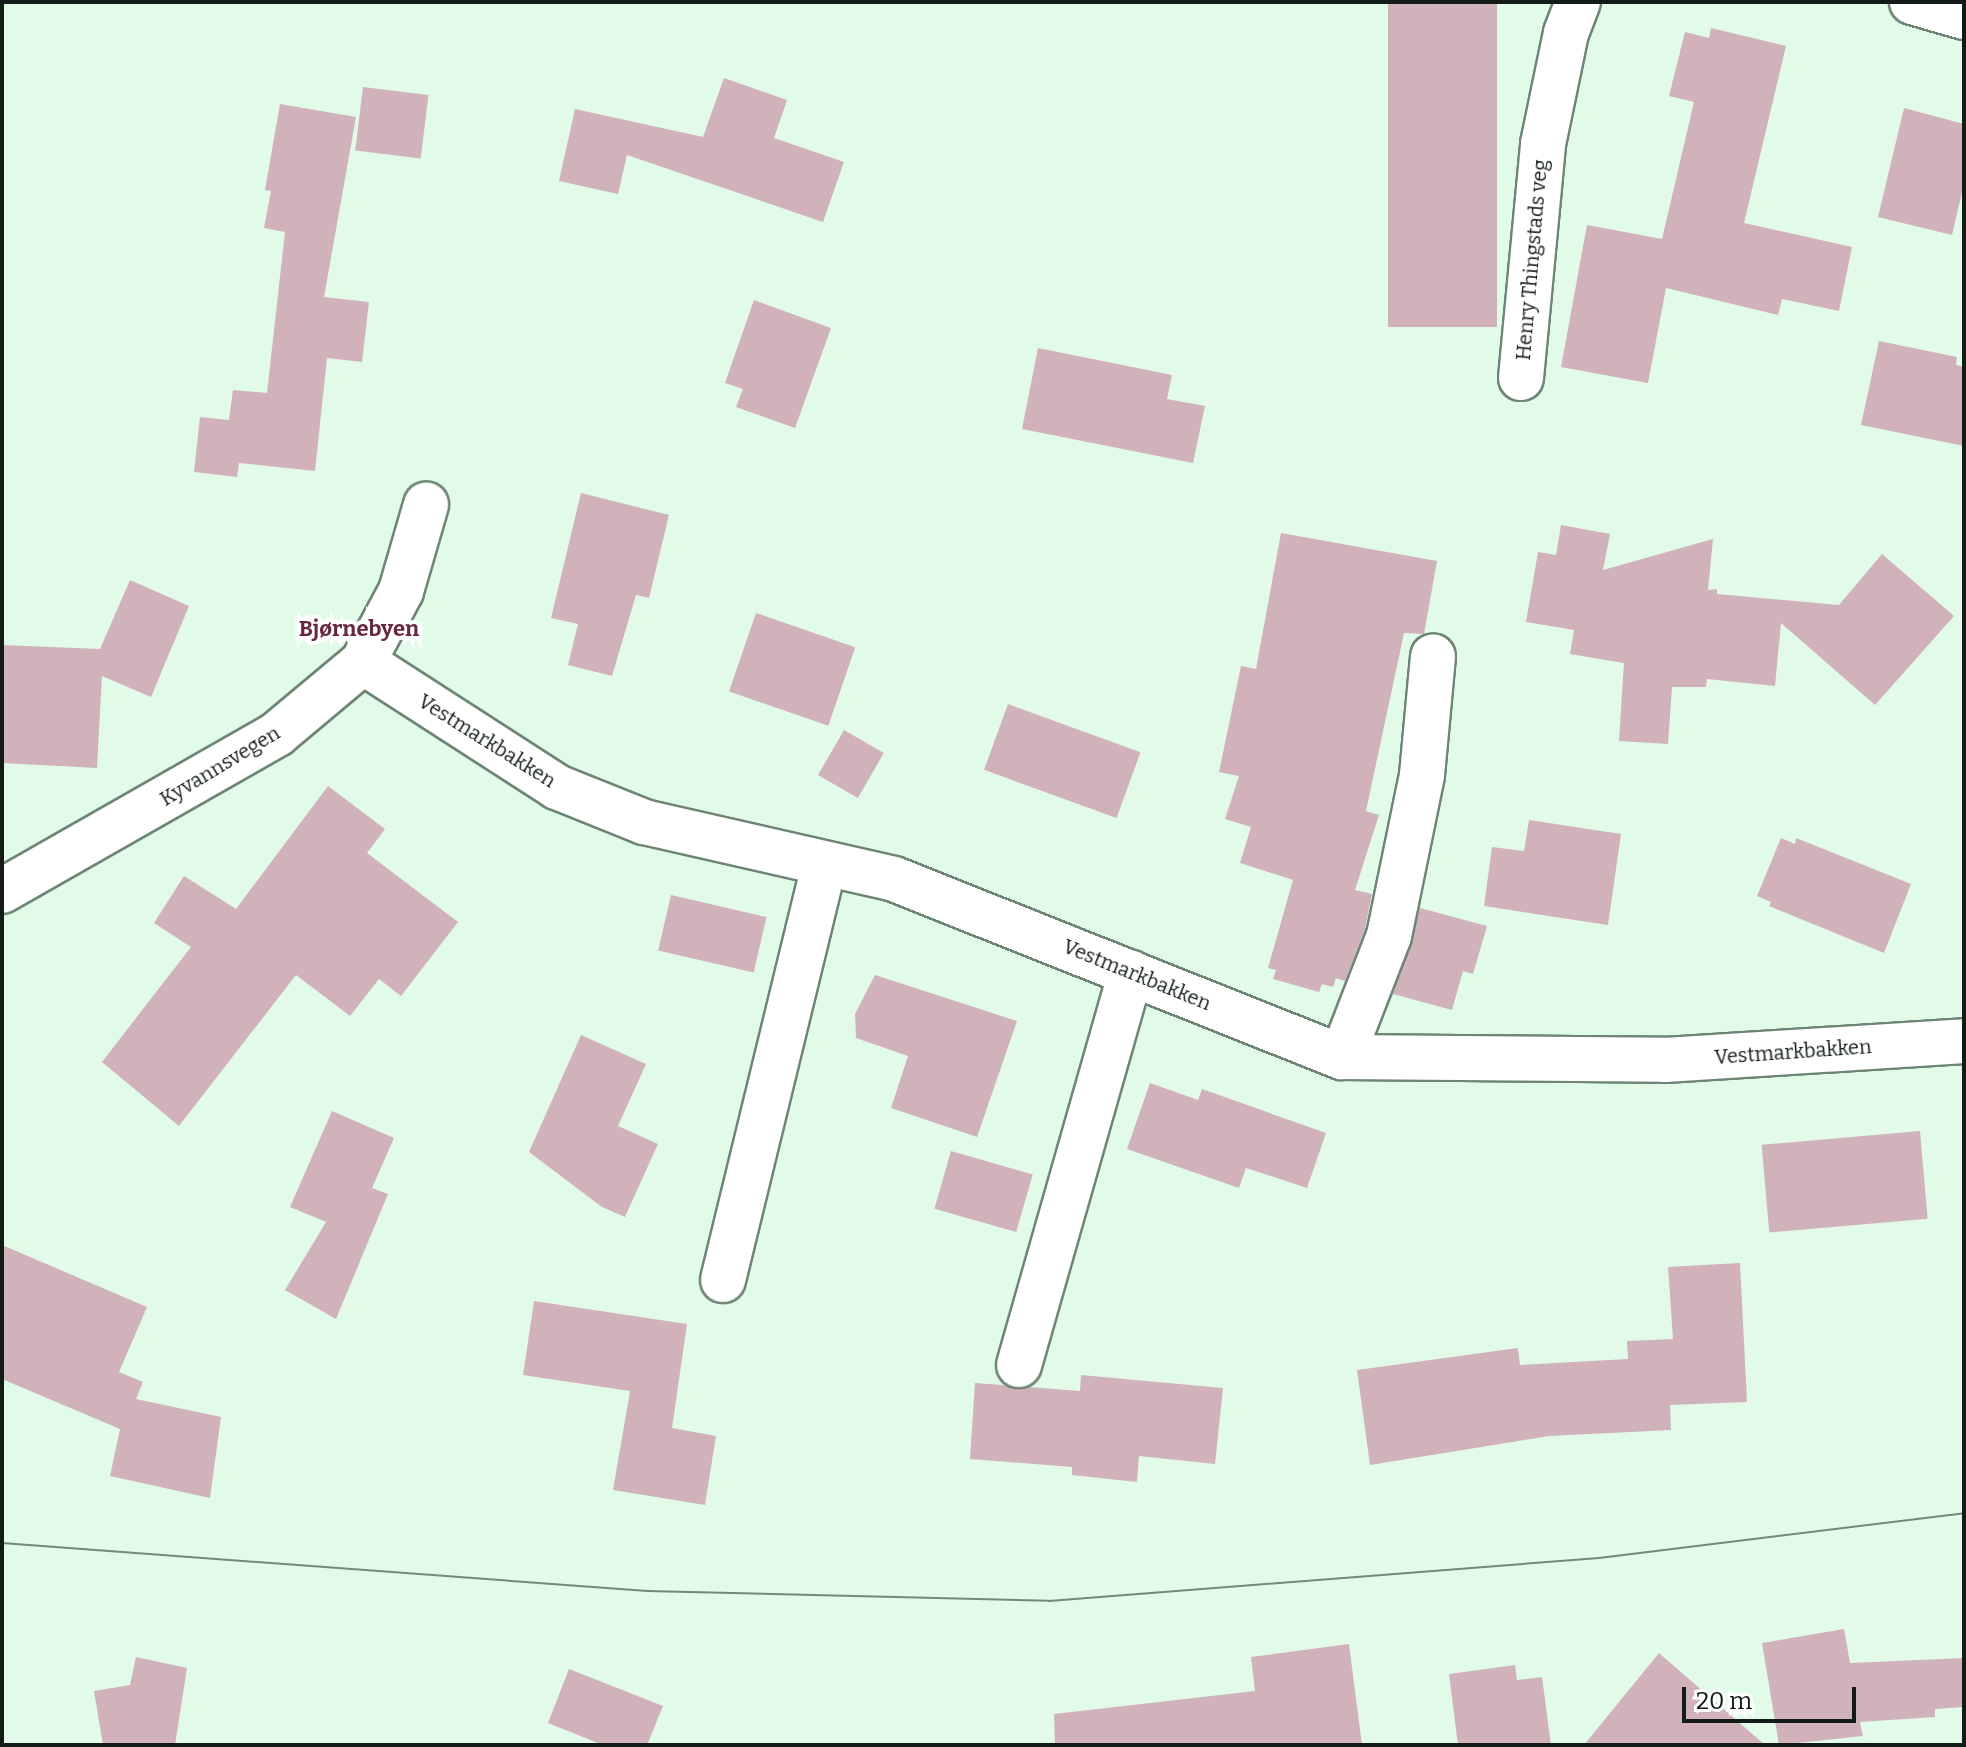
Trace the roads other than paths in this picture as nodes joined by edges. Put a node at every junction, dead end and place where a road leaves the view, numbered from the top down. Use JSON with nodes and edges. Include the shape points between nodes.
{"nodes":[{"id":1,"x":1578,"y":2,"type":"edge"},
{"id":2,"x":1912,"y":2,"type":"edge"},
{"id":3,"x":1964,"y":17,"type":"edge"},
{"id":4,"x":1521,"y":378,"type":"dead end"},
{"id":5,"x":426,"y":505,"type":"dead end"},
{"id":6,"x":1433,"y":657,"type":"dead end"},
{"id":7,"x":363,"y":662,"type":"junction"},
{"id":8,"x":824,"y":865,"type":"junction"},
{"id":9,"x":2,"y":891,"type":"edge"},
{"id":10,"x":1131,"y":973,"type":"junction"},
{"id":11,"x":1964,"y":1041,"type":"edge"},
{"id":12,"x":1342,"y":1057,"type":"junction"},
{"id":13,"x":723,"y":1280,"type":"dead end"},
{"id":14,"x":1019,"y":1365,"type":"dead end"}],
"edges":[{"from":1,"to":4,"type":"street","name":"Henry Thingstads veg","via":[[1566,33],[1543,144],[1532,218]]},
{"from":2,"to":3,"type":"street"},
{"from":5,"to":7,"type":"street","name":"Kyvannsvegen","via":[[401,591]]},
{"from":6,"to":12,"type":"street","via":[[1422,775],[1389,936]]},
{"from":7,"to":8,"type":"street","name":"Vestmarkbakken","via":[[557,787],[644,822]]},
{"from":7,"to":9,"type":"street","name":"Kyvannsvegen","via":[[277,734]]},
{"from":8,"to":10,"type":"street","name":"Vestmarkbakken","via":[[894,879]]},
{"from":8,"to":13,"type":"street"},
{"from":10,"to":12,"type":"street","name":"Vestmarkbakken"},
{"from":10,"to":14,"type":"street"},
{"from":11,"to":12,"type":"street","name":"Vestmarkbakken","via":[[1665,1060]]}]}
